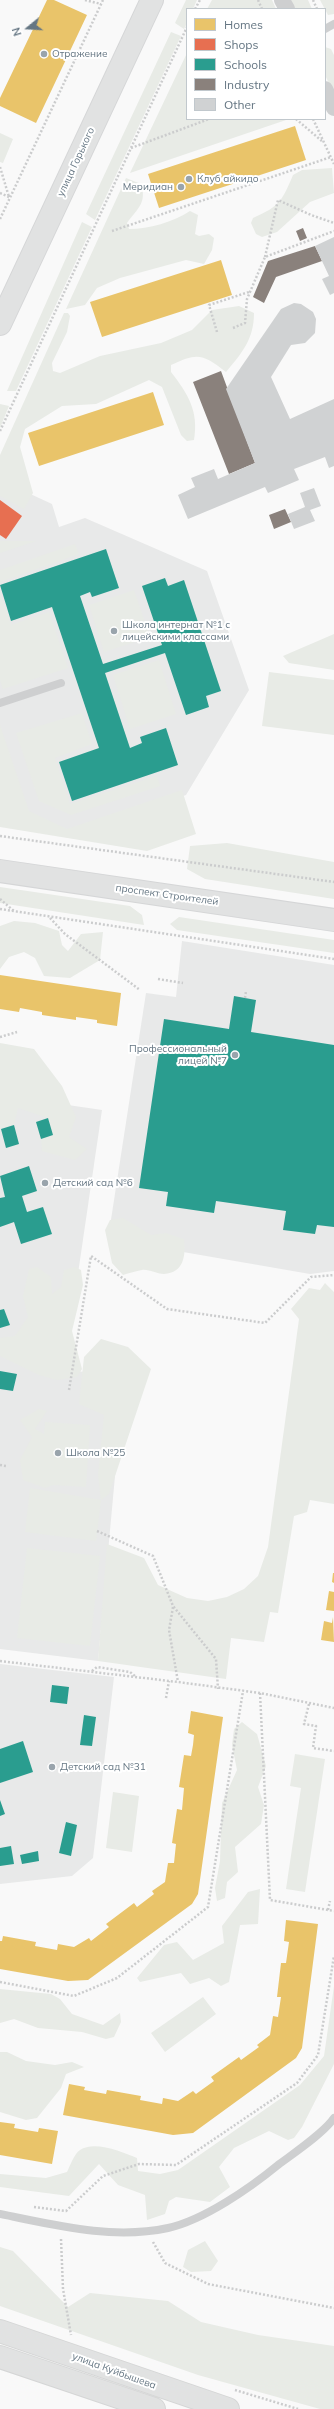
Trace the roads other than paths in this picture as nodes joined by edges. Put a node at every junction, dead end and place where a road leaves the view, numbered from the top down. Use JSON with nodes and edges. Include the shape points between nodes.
{"nodes":[{"id":1,"x":146,"y":2,"type":"edge"},
{"id":2,"x":326,"y":91,"type":"edge"},
{"id":3,"x":334,"y":108,"type":"edge"},
{"id":4,"x":0,"y":324,"type":"edge"},
{"id":5,"x":62,"y":683,"type":"dead end"},
{"id":6,"x":0,"y":703,"type":"edge"},
{"id":7,"x":0,"y":871,"type":"edge"},
{"id":8,"x":334,"y":920,"type":"edge"},
{"id":9,"x":334,"y":2118,"type":"edge"},
{"id":10,"x":0,"y":2214,"type":"edge"},
{"id":11,"x":0,"y":2331,"type":"edge"},
{"id":12,"x":0,"y":2357,"type":"edge"},
{"id":13,"x":154,"y":2409,"type":"edge"},
{"id":14,"x":228,"y":2409,"type":"edge"}],
"edges":[{"from":1,"to":4,"type":"main road","name":"улица Горького"},
{"from":2,"to":3,"type":"street"},
{"from":5,"to":6,"type":"lane"},
{"from":7,"to":8,"type":"main road","name":"проспект Строителей"},
{"from":9,"to":10,"type":"lane","via":[[257,2182],[210,2211],[170,2227],[147,2231],[110,2232],[60,2226]]},
{"from":11,"to":14,"type":"main road","name":"улица Куйбышева"},
{"from":12,"to":13,"type":"main road"}]}
